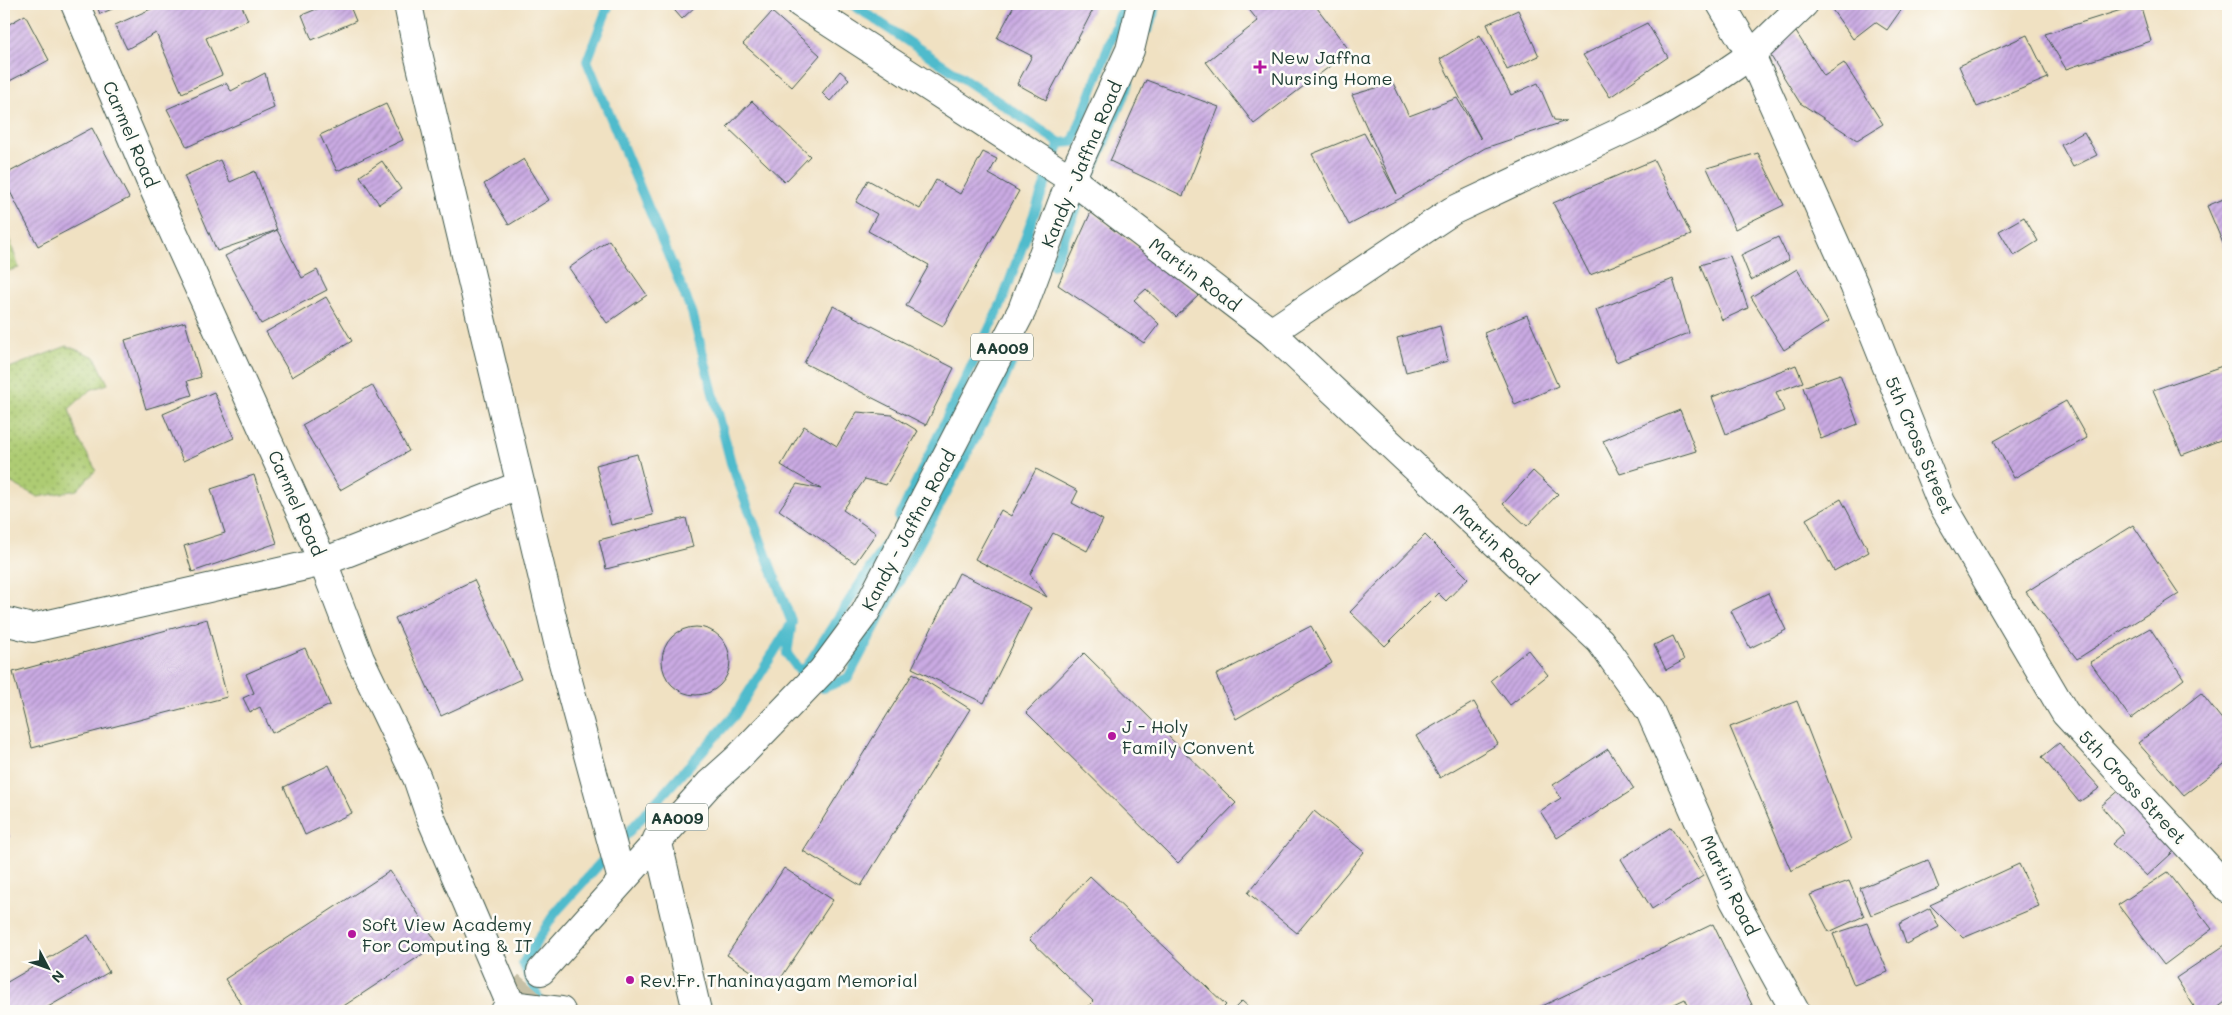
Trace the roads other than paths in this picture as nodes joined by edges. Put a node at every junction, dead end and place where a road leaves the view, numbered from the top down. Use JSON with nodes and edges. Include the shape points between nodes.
{"nodes":[{"id":1,"x":75,"y":4,"type":"edge"},
{"id":2,"x":408,"y":4,"type":"edge"},
{"id":3,"x":801,"y":4,"type":"edge"},
{"id":4,"x":1141,"y":4,"type":"edge"},
{"id":5,"x":1721,"y":4,"type":"edge"},
{"id":6,"x":1804,"y":4,"type":"edge"},
{"id":7,"x":1751,"y":55,"type":"junction"},
{"id":8,"x":1070,"y":179,"type":"junction"},
{"id":9,"x":1271,"y":332,"type":"junction"},
{"id":10,"x":521,"y":485,"type":"junction"},
{"id":11,"x":323,"y":562,"type":"junction"},
{"id":12,"x":4,"y":621,"type":"edge"},
{"id":13,"x":657,"y":839,"type":"junction"},
{"id":14,"x":622,"y":880,"type":"junction"},
{"id":15,"x":2228,"y":889,"type":"edge"},
{"id":16,"x":541,"y":972,"type":"tunnel mouth"},
{"id":17,"x":508,"y":1008,"type":"edge"},
{"id":18,"x":561,"y":1011,"type":"edge"},
{"id":19,"x":697,"y":1011,"type":"edge"},
{"id":20,"x":1795,"y":1011,"type":"edge"}],
"edges":[{"from":1,"to":11,"type":"main road","name":"Carmel Road","via":[[153,187]]},
{"from":2,"to":10,"type":"main road"},
{"from":3,"to":8,"type":"main road","name":"Martin Road"},
{"from":4,"to":8,"type":"main road","name":"Kandy - Jaffna Road","number":"AA009","via":[[1130,50]]},
{"from":5,"to":7,"type":"main road","name":"5th Cross Street"},
{"from":6,"to":7,"type":"main road"},
{"from":7,"to":9,"type":"main road","via":[[1652,118],[1452,211]]},
{"from":7,"to":15,"type":"main road","name":"5th Cross Street","via":[[1854,285],[1942,502],[2065,713]]},
{"from":8,"to":9,"type":"main road","name":"Martin Road"},
{"from":8,"to":13,"type":"main road","name":"Kandy - Jaffna Road","number":"AA009","via":[[1022,310],[865,613],[822,671]]},
{"from":9,"to":20,"type":"main road","name":"Martin Road","via":[[1600,641],[1650,711],[1734,900]]},
{"from":10,"to":11,"type":"main road"},
{"from":10,"to":14,"type":"main road","via":[[562,659]]},
{"from":11,"to":12,"type":"main road","via":[[32,628]]},
{"from":11,"to":17,"type":"main road","name":"Carmel Road","via":[[360,660],[417,778]]},
{"from":13,"to":14,"type":"main road","name":"Kandy - Jaffna Road","number":"AA009"},
{"from":13,"to":19,"type":"main road"},
{"from":14,"to":16,"type":"main road","name":"Kandy - Jaffna Road","number":"AA009"},
{"from":17,"to":18,"type":"main road"}]}
